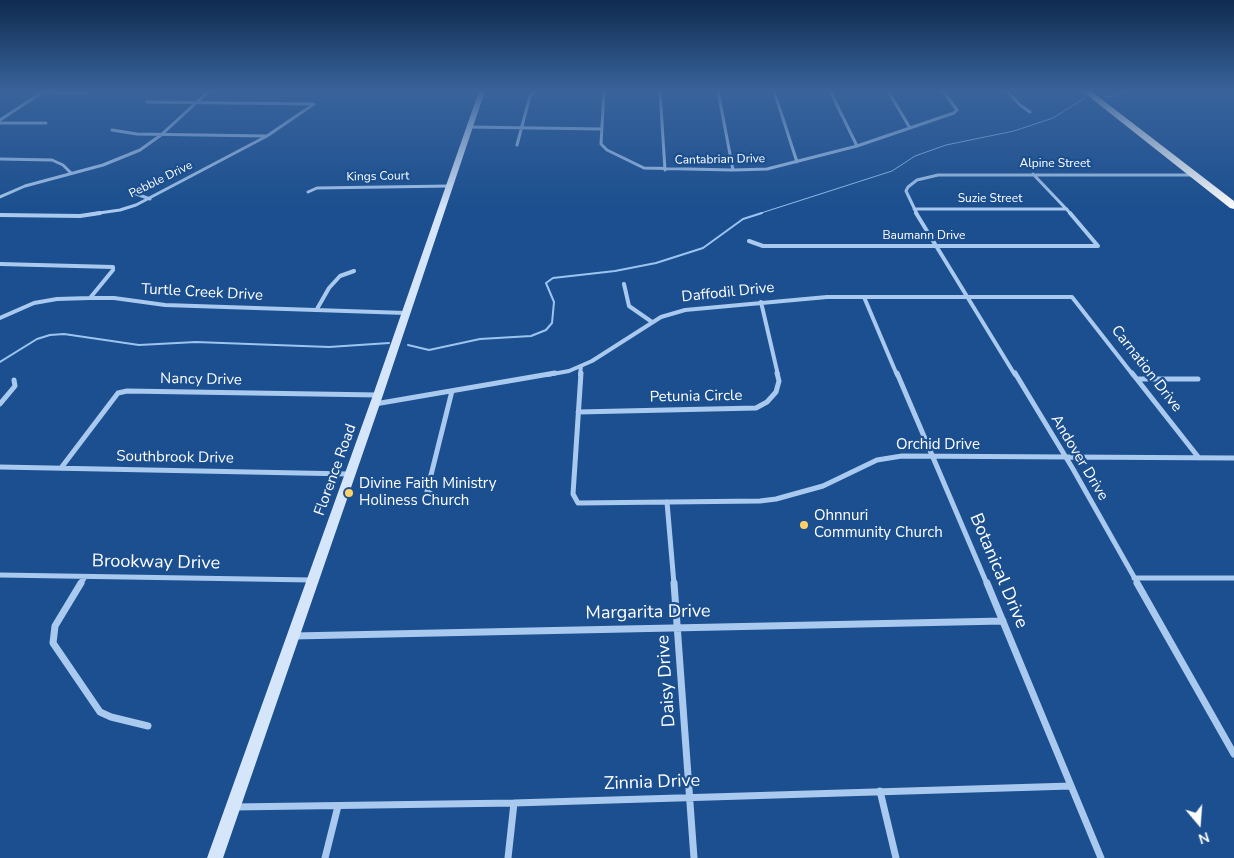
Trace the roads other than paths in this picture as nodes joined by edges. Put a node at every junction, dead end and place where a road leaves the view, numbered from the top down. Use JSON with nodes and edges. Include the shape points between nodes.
{"nodes":[{"id":1,"x":118,"y":131,"type":"edge"},
{"id":2,"x":165,"y":131,"type":"edge"},
{"id":3,"x":273,"y":131,"type":"edge"},
{"id":4,"x":468,"y":131,"type":"edge"},
{"id":5,"x":520,"y":131,"type":"edge"},
{"id":6,"x":602,"y":131,"type":"edge"},
{"id":7,"x":663,"y":131,"type":"edge"},
{"id":8,"x":725,"y":131,"type":"edge"},
{"id":9,"x":787,"y":131,"type":"edge"},
{"id":10,"x":850,"y":131,"type":"edge"},
{"id":11,"x":901,"y":131,"type":"edge"},
{"id":12,"x":1137,"y":131,"type":"edge"},
{"id":13,"x":161,"y":135,"type":"junction"},
{"id":14,"x":266,"y":136,"type":"junction"},
{"id":15,"x":517,"y":145,"type":"dead end"},
{"id":16,"x":857,"y":146,"type":"junction"},
{"id":17,"x":0,"y":159,"type":"edge"},
{"id":18,"x":797,"y":162,"type":"junction"},
{"id":19,"x":665,"y":170,"type":"junction"},
{"id":20,"x":732,"y":170,"type":"junction"},
{"id":21,"x":71,"y":173,"type":"junction"},
{"id":22,"x":1033,"y":174,"type":"junction"},
{"id":23,"x":1194,"y":175,"type":"junction"},
{"id":24,"x":916,"y":180,"type":"joint"},
{"id":25,"x":449,"y":186,"type":"junction"},
{"id":26,"x":131,"y":192,"type":"dead end"},
{"id":27,"x":308,"y":192,"type":"dead end"},
{"id":28,"x":0,"y":197,"type":"edge"},
{"id":29,"x":150,"y":199,"type":"junction"},
{"id":30,"x":1234,"y":206,"type":"edge"},
{"id":31,"x":914,"y":209,"type":"junction"},
{"id":32,"x":1067,"y":209,"type":"junction"},
{"id":33,"x":0,"y":215,"type":"edge"},
{"id":34,"x":749,"y":241,"type":"dead end"},
{"id":35,"x":937,"y":246,"type":"junction"},
{"id":36,"x":0,"y":264,"type":"edge"},
{"id":37,"x":354,"y":271,"type":"dead end"},
{"id":38,"x":624,"y":284,"type":"dead end"},
{"id":39,"x":864,"y":297,"type":"junction"},
{"id":40,"x":968,"y":297,"type":"junction"},
{"id":41,"x":1072,"y":297,"type":"joint"},
{"id":42,"x":90,"y":298,"type":"junction"},
{"id":43,"x":761,"y":302,"type":"junction"},
{"id":44,"x":317,"y":310,"type":"junction"},
{"id":45,"x":406,"y":312,"type":"junction"},
{"id":46,"x":0,"y":318,"type":"edge"},
{"id":47,"x":652,"y":322,"type":"junction"},
{"id":48,"x":581,"y":366,"type":"junction"},
{"id":49,"x":1137,"y":379,"type":"junction"},
{"id":50,"x":1198,"y":379,"type":"dead end"},
{"id":51,"x":14,"y":380,"type":"dead end"},
{"id":52,"x":452,"y":391,"type":"junction"},
{"id":53,"x":377,"y":400,"type":"junction"},
{"id":54,"x":0,"y":404,"type":"edge"},
{"id":55,"x":578,"y":412,"type":"junction"},
{"id":56,"x":934,"y":457,"type":"junction"},
{"id":57,"x":1065,"y":458,"type":"junction"},
{"id":58,"x":1199,"y":458,"type":"junction"},
{"id":59,"x":1234,"y":458,"type":"edge"},
{"id":60,"x":0,"y":467,"type":"edge"},
{"id":61,"x":61,"y":468,"type":"junction"},
{"id":62,"x":350,"y":474,"type":"junction"},
{"id":63,"x":441,"y":500,"type":"dead end"},
{"id":64,"x":667,"y":502,"type":"junction"},
{"id":65,"x":0,"y":575,"type":"edge"},
{"id":66,"x":85,"y":577,"type":"junction"},
{"id":67,"x":1134,"y":578,"type":"junction"},
{"id":68,"x":1234,"y":578,"type":"edge"},
{"id":69,"x":312,"y":580,"type":"junction"},
{"id":70,"x":1003,"y":621,"type":"junction"},
{"id":71,"x":678,"y":627,"type":"junction"},
{"id":72,"x":293,"y":636,"type":"junction"},
{"id":73,"x":148,"y":726,"type":"dead end"},
{"id":74,"x":1234,"y":754,"type":"edge"},
{"id":75,"x":1071,"y":786,"type":"junction"},
{"id":76,"x":880,"y":791,"type":"junction"},
{"id":77,"x":690,"y":796,"type":"junction"},
{"id":78,"x":514,"y":803,"type":"junction"},
{"id":79,"x":338,"y":806,"type":"junction"},
{"id":80,"x":233,"y":807,"type":"junction"},
{"id":81,"x":215,"y":858,"type":"edge"},
{"id":82,"x":325,"y":858,"type":"edge"},
{"id":83,"x":508,"y":858,"type":"edge"},
{"id":84,"x":694,"y":858,"type":"edge"},
{"id":85,"x":896,"y":858,"type":"edge"},
{"id":86,"x":1101,"y":858,"type":"edge"}],
"edges":[{"from":1,"to":13,"type":"street"},
{"from":2,"to":13,"type":"street"},
{"from":3,"to":14,"type":"street","name":"Pebble Drive"},
{"from":4,"to":25,"type":"street","name":"Florence Road"},
{"from":5,"to":15,"type":"street"},
{"from":6,"to":19,"type":"street","name":"Cantabrian Drive","via":[[601,144],[606,150],[644,168]]},
{"from":7,"to":19,"type":"street"},
{"from":8,"to":20,"type":"street"},
{"from":9,"to":18,"type":"street"},
{"from":10,"to":16,"type":"street"},
{"from":11,"to":16,"type":"street","name":"Cantabrian Drive"},
{"from":12,"to":23,"type":"highway"},
{"from":13,"to":14,"type":"street"},
{"from":13,"to":21,"type":"street","via":[[130,155]]},
{"from":14,"to":29,"type":"street","name":"Pebble Drive"},
{"from":16,"to":18,"type":"street","name":"Cantabrian Drive"},
{"from":17,"to":21,"type":"street","via":[[52,160]]},
{"from":18,"to":20,"type":"street","name":"Cantabrian Drive","via":[[758,170]]},
{"from":19,"to":20,"type":"street","name":"Cantabrian Drive"},
{"from":21,"to":28,"type":"street"},
{"from":22,"to":23,"type":"street","name":"Alpine Street"},
{"from":22,"to":24,"type":"street","name":"Alpine Street","via":[[944,174]]},
{"from":22,"to":32,"type":"street"},
{"from":23,"to":30,"type":"highway"},
{"from":24,"to":31,"type":"street","name":"Andover Drive","via":[[906,189]]},
{"from":25,"to":27,"type":"street","name":"Kings Court","via":[[317,188]]},
{"from":25,"to":45,"type":"street","name":"Florence Road"},
{"from":26,"to":29,"type":"street"},
{"from":29,"to":33,"type":"street","name":"Pebble Drive","via":[[120,210],[80,216]]},
{"from":31,"to":32,"type":"street","name":"Suzie Street"},
{"from":31,"to":35,"type":"street","name":"Andover Drive"},
{"from":32,"to":35,"type":"street","name":"Baumann Drive","via":[[1098,246]]},
{"from":34,"to":35,"type":"street","name":"Baumann Drive","via":[[764,246]]},
{"from":35,"to":40,"type":"street","name":"Andover Drive"},
{"from":36,"to":42,"type":"street","via":[[113,267]]},
{"from":37,"to":44,"type":"street","via":[[340,276]]},
{"from":38,"to":47,"type":"street","via":[[630,306]]},
{"from":39,"to":40,"type":"street","name":"Daffodil Drive"},
{"from":39,"to":43,"type":"street","name":"Daffodil Drive"},
{"from":39,"to":56,"type":"street","name":"Botanical Drive"},
{"from":40,"to":41,"type":"street","name":"Daffodil Drive"},
{"from":40,"to":57,"type":"street","name":"Andover Drive"},
{"from":41,"to":49,"type":"street","name":"Carnation Drive"},
{"from":42,"to":44,"type":"street","name":"Turtle Creek Drive"},
{"from":42,"to":46,"type":"street","name":"Turtle Creek Drive","via":[[34,303]]},
{"from":43,"to":47,"type":"street","name":"Daffodil Drive","via":[[685,310]]},
{"from":43,"to":55,"type":"street","name":"Petunia Circle","via":[[779,381],[776,392],[767,402],[745,409]]},
{"from":44,"to":45,"type":"street","name":"Turtle Creek Drive"},
{"from":45,"to":53,"type":"street","name":"Florence Road"},
{"from":47,"to":48,"type":"street","name":"Daffodil Drive"},
{"from":48,"to":52,"type":"street","name":"Daffodil Drive","via":[[569,371]]},
{"from":48,"to":55,"type":"street","name":"Orchid Drive"},
{"from":49,"to":50,"type":"street"},
{"from":49,"to":58,"type":"street","name":"Carnation Drive"},
{"from":51,"to":54,"type":"street","via":[[15,386]]},
{"from":52,"to":53,"type":"street","name":"Daffodil Drive"},
{"from":52,"to":63,"type":"street","via":[[427,490]]},
{"from":53,"to":61,"type":"street","name":"Nancy Drive","via":[[127,391],[113,398]]},
{"from":53,"to":62,"type":"street","name":"Florence Road"},
{"from":55,"to":64,"type":"street","name":"Orchid Drive","via":[[573,494],[578,503]]},
{"from":56,"to":57,"type":"street","name":"Orchid Drive"},
{"from":56,"to":64,"type":"street","name":"Orchid Drive","via":[[902,456],[877,460],[823,486],[776,499]]},
{"from":56,"to":70,"type":"street","name":"Botanical Drive"},
{"from":57,"to":58,"type":"street","name":"Orchid Drive"},
{"from":57,"to":67,"type":"street","name":"Andover Drive"},
{"from":58,"to":59,"type":"street","name":"Orchid Drive"},
{"from":60,"to":61,"type":"street","name":"Southbrook Drive"},
{"from":61,"to":62,"type":"street","name":"Southbrook Drive"},
{"from":62,"to":69,"type":"street","name":"Florence Road"},
{"from":64,"to":71,"type":"street","name":"Daisy Drive"},
{"from":65,"to":66,"type":"street","name":"Brookway Drive"},
{"from":66,"to":69,"type":"street","name":"Brookway Drive"},
{"from":66,"to":73,"type":"street","via":[[55,626],[53,643],[100,712],[111,718]]},
{"from":67,"to":68,"type":"street"},
{"from":67,"to":74,"type":"street","name":"Andover Drive"},
{"from":69,"to":72,"type":"street","name":"Florence Road"},
{"from":70,"to":71,"type":"street","name":"Margarita Drive"},
{"from":70,"to":75,"type":"street","name":"Botanical Drive"},
{"from":71,"to":72,"type":"street","name":"Margarita Drive"},
{"from":71,"to":77,"type":"street","name":"Daisy Drive"},
{"from":72,"to":80,"type":"street","name":"Florence Road"},
{"from":75,"to":76,"type":"street","name":"Zinnia Drive"},
{"from":75,"to":86,"type":"street","name":"Botanical Drive"},
{"from":76,"to":77,"type":"street","name":"Zinnia Drive"},
{"from":76,"to":85,"type":"street"},
{"from":77,"to":78,"type":"street","name":"Zinnia Drive"},
{"from":77,"to":84,"type":"street","name":"Daisy Drive"},
{"from":78,"to":79,"type":"street","name":"Zinnia Drive"},
{"from":78,"to":83,"type":"street"},
{"from":79,"to":80,"type":"street","name":"Zinnia Drive"},
{"from":79,"to":82,"type":"street"},
{"from":80,"to":81,"type":"street","name":"Florence Road"}]}
